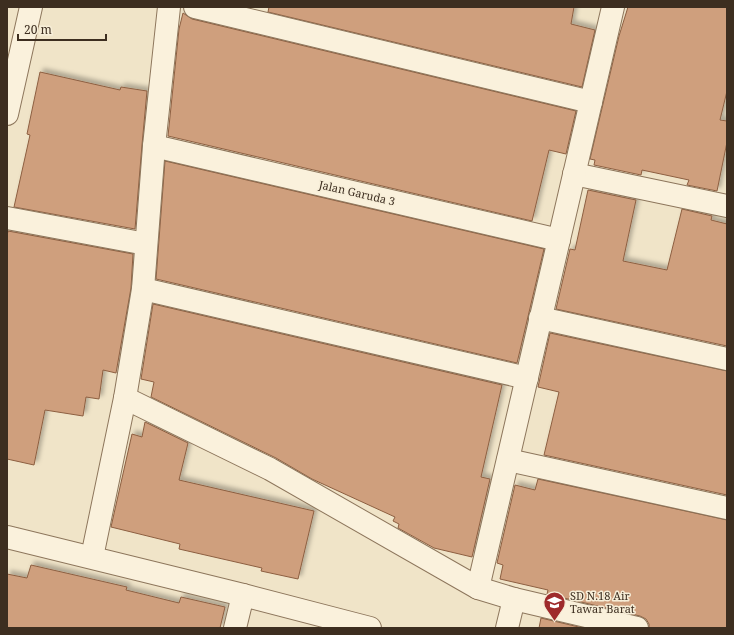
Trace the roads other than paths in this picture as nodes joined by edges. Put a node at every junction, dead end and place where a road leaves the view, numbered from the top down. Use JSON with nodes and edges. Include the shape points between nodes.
{"nodes":[{"id":1,"x":31,"y":7,"type":"edge"},
{"id":2,"x":169,"y":7,"type":"edge"},
{"id":3,"x":195,"y":7,"type":"edge"},
{"id":4,"x":613,"y":7,"type":"edge"},
{"id":5,"x":591,"y":102,"type":"junction"},
{"id":6,"x":7,"y":114,"type":"edge"},
{"id":7,"x":154,"y":146,"type":"junction"},
{"id":8,"x":574,"y":174,"type":"junction"},
{"id":9,"x":727,"y":205,"type":"edge"},
{"id":10,"x":7,"y":218,"type":"edge"},
{"id":11,"x":559,"y":240,"type":"junction"},
{"id":12,"x":146,"y":244,"type":"junction"},
{"id":13,"x":142,"y":289,"type":"junction"},
{"id":14,"x":540,"y":318,"type":"junction"},
{"id":15,"x":727,"y":359,"type":"edge"},
{"id":16,"x":527,"y":378,"type":"junction"},
{"id":17,"x":125,"y":398,"type":"junction"},
{"id":18,"x":508,"y":460,"type":"junction"},
{"id":19,"x":727,"y":508,"type":"edge"},
{"id":20,"x":7,"y":537,"type":"edge"},
{"id":21,"x":92,"y":557,"type":"junction"},
{"id":22,"x":478,"y":588,"type":"junction"},
{"id":23,"x":243,"y":595,"type":"junction"},
{"id":24,"x":514,"y":599,"type":"junction"},
{"id":25,"x":235,"y":628,"type":"edge"},
{"id":26,"x":370,"y":628,"type":"edge"},
{"id":27,"x":507,"y":628,"type":"edge"},
{"id":28,"x":637,"y":628,"type":"edge"}],
"edges":[{"from":1,"to":6,"type":"street"},
{"from":2,"to":7,"type":"street"},
{"from":3,"to":5,"type":"street"},
{"from":4,"to":5,"type":"street"},
{"from":5,"to":8,"type":"street"},
{"from":7,"to":11,"type":"street","name":"Jalan Garuda 3"},
{"from":7,"to":12,"type":"street"},
{"from":8,"to":9,"type":"street"},
{"from":8,"to":11,"type":"street"},
{"from":10,"to":12,"type":"street"},
{"from":11,"to":14,"type":"street"},
{"from":12,"to":13,"type":"street"},
{"from":13,"to":16,"type":"street"},
{"from":13,"to":17,"type":"street"},
{"from":14,"to":15,"type":"street"},
{"from":14,"to":16,"type":"street"},
{"from":16,"to":18,"type":"street"},
{"from":17,"to":21,"type":"street"},
{"from":17,"to":22,"type":"street","via":[[277,472]]},
{"from":18,"to":19,"type":"street"},
{"from":18,"to":22,"type":"street"},
{"from":20,"to":21,"type":"street"},
{"from":21,"to":23,"type":"street"},
{"from":22,"to":24,"type":"street"},
{"from":23,"to":25,"type":"street"},
{"from":23,"to":26,"type":"street"},
{"from":24,"to":27,"type":"street"},
{"from":24,"to":28,"type":"street"}]}
